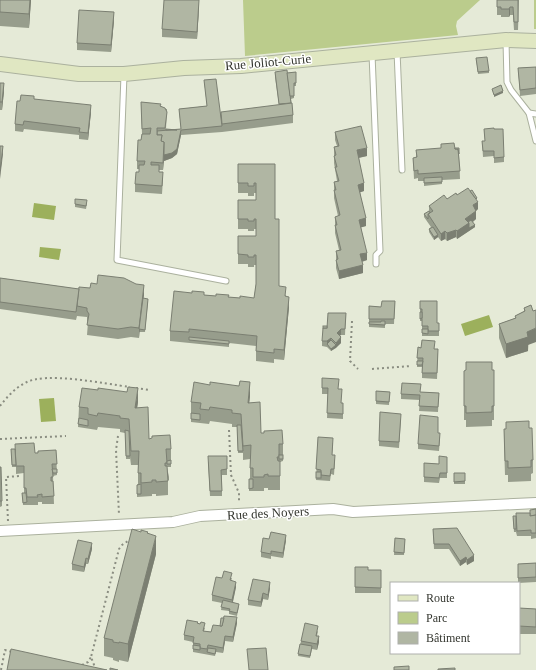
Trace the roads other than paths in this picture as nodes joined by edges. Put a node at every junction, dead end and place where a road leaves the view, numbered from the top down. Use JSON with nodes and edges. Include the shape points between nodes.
{"nodes":[{"id":1,"x":506,"y":40,"type":"junction"},
{"id":2,"x":536,"y":41,"type":"edge"},
{"id":3,"x":397,"y":50,"type":"junction"},
{"id":4,"x":372,"y":53,"type":"junction"},
{"id":5,"x":0,"y":64,"type":"edge"},
{"id":6,"x":124,"y":74,"type":"junction"},
{"id":7,"x":529,"y":113,"type":"junction"},
{"id":8,"x":536,"y":114,"type":"edge"},
{"id":9,"x":536,"y":141,"type":"edge"},
{"id":10,"x":402,"y":170,"type":"dead end"},
{"id":11,"x":376,"y":264,"type":"dead end"},
{"id":12,"x":226,"y":281,"type":"dead end"},
{"id":13,"x":536,"y":503,"type":"edge"},
{"id":14,"x":4,"y":530,"type":"edge"}],
"edges":[{"from":1,"to":2,"type":"main road","name":"Rue Joliot-Curie"},
{"from":1,"to":3,"type":"main road","name":"Rue Joliot-Curie"},
{"from":1,"to":7,"type":"lane","via":[[507,82]]},
{"from":3,"to":4,"type":"main road","name":"Rue Joliot-Curie"},
{"from":3,"to":10,"type":"lane"},
{"from":4,"to":6,"type":"main road","name":"Rue Joliot-Curie"},
{"from":4,"to":11,"type":"lane","via":[[380,251],[376,255]]},
{"from":5,"to":6,"type":"main road","name":"Rue Joliot-Curie","via":[[79,74]]},
{"from":6,"to":12,"type":"lane","via":[[117,260]]},
{"from":7,"to":8,"type":"lane"},
{"from":7,"to":9,"type":"lane"},
{"from":13,"to":14,"type":"street","name":"Rue des Noyers","via":[[353,512],[333,509],[200,516],[173,522]]}]}
